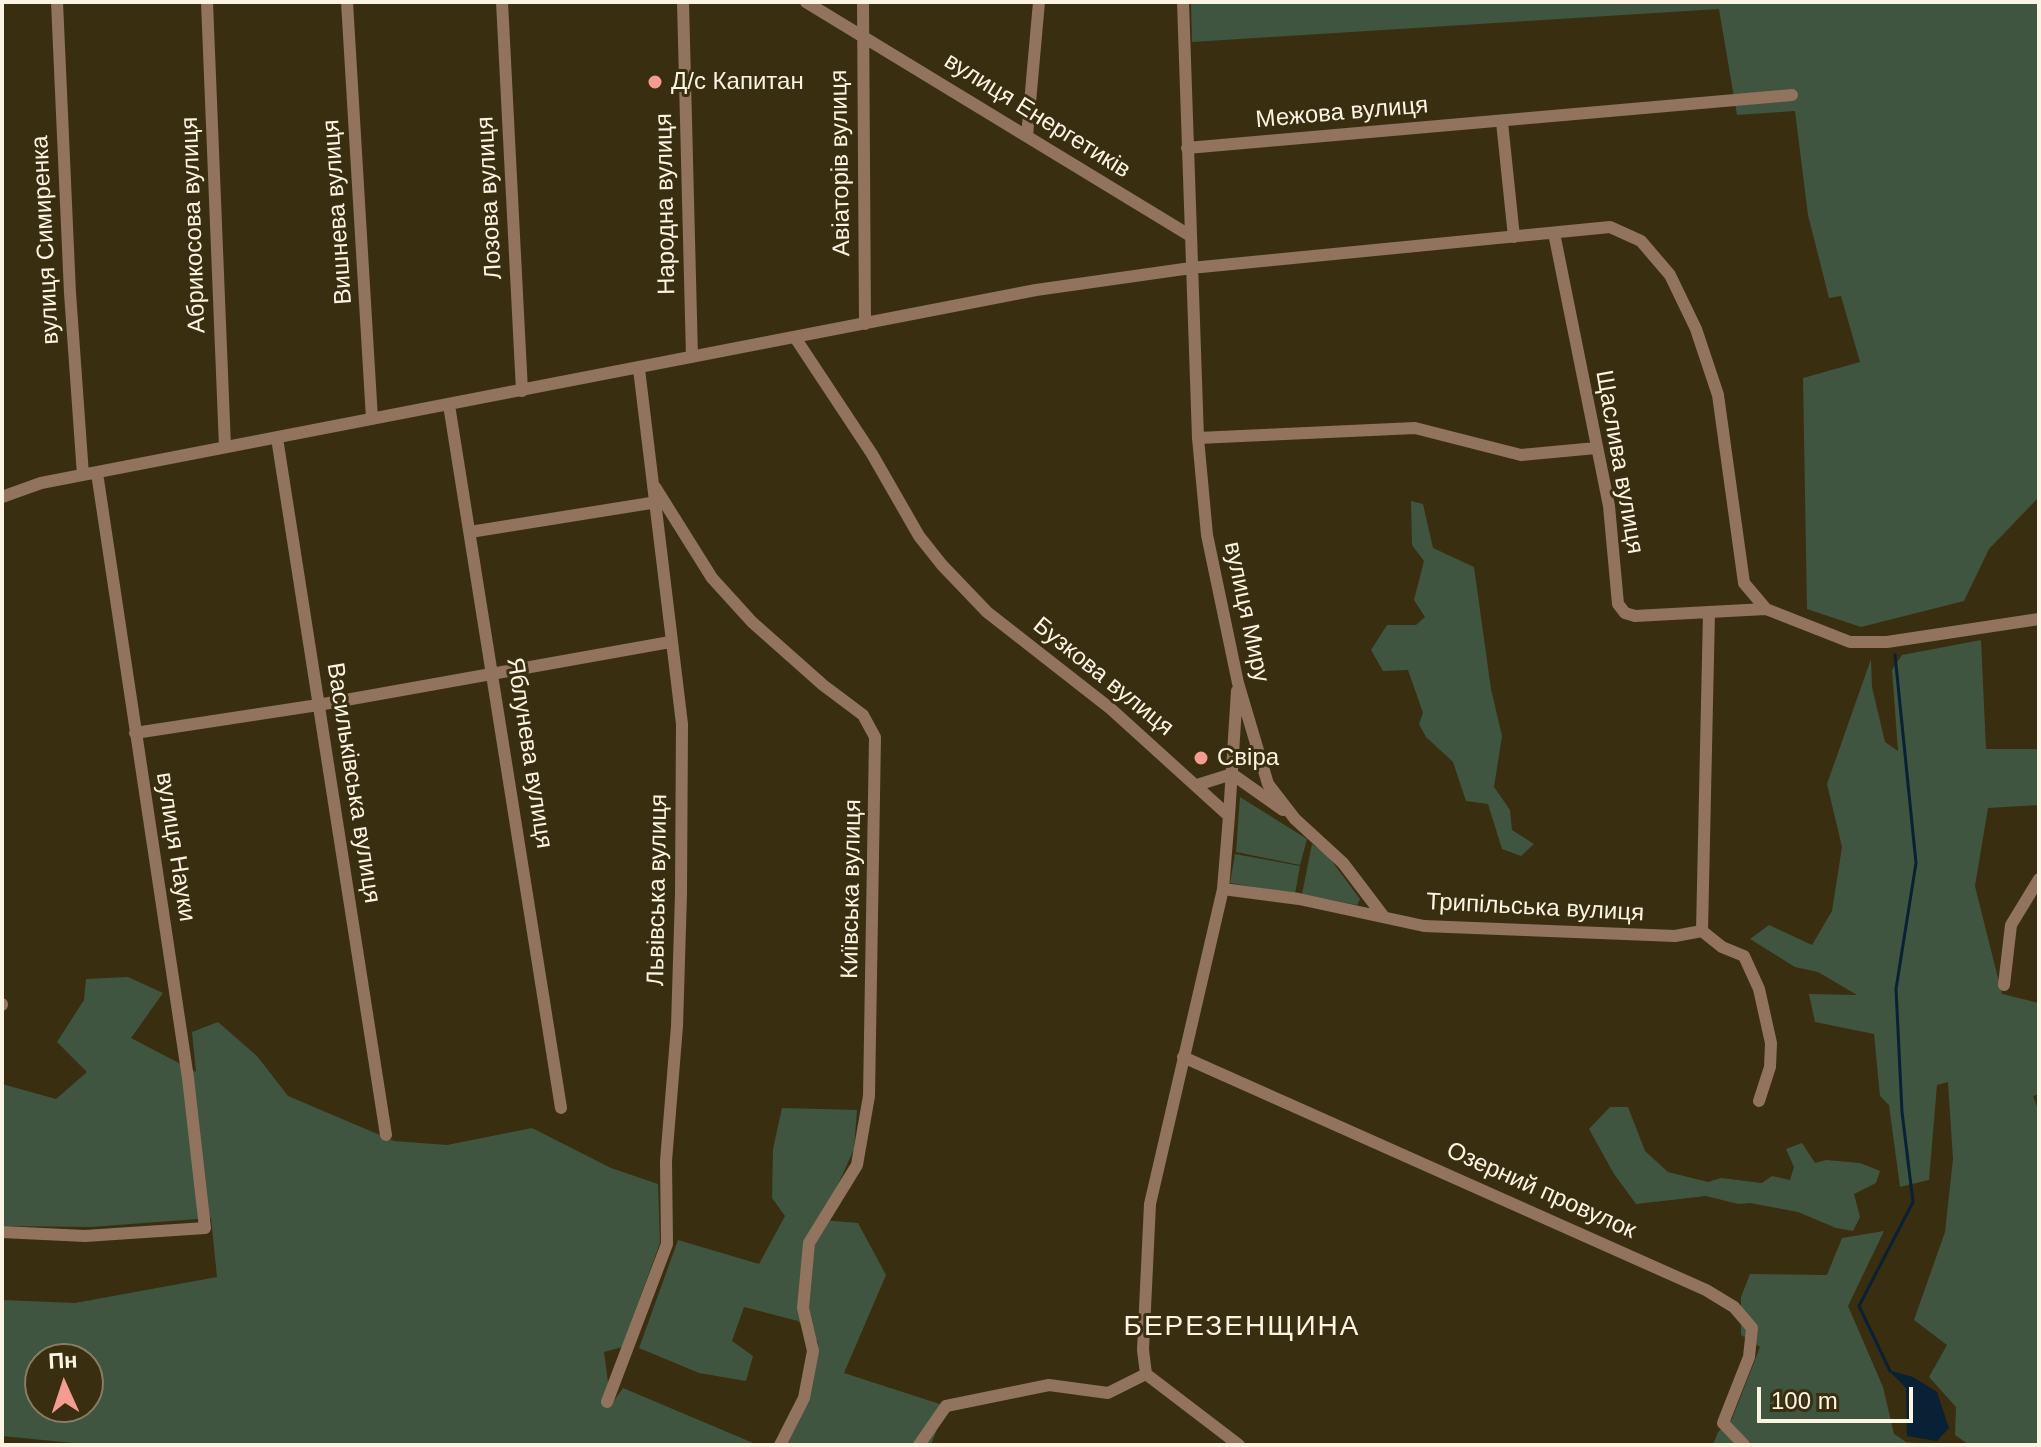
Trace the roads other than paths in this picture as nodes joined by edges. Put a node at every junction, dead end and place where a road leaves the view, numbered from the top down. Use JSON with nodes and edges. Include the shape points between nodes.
{"nodes":[{"id":1,"x":57,"y":2,"type":"edge"},
{"id":2,"x":207,"y":2,"type":"edge"},
{"id":3,"x":347,"y":2,"type":"edge"},
{"id":4,"x":502,"y":2,"type":"edge"},
{"id":5,"x":683,"y":2,"type":"edge"},
{"id":6,"x":806,"y":2,"type":"edge"},
{"id":7,"x":863,"y":2,"type":"edge"},
{"id":8,"x":1039,"y":2,"type":"edge"},
{"id":9,"x":1183,"y":2,"type":"edge"},
{"id":10,"x":861,"y":34,"type":"junction"},
{"id":11,"x":1792,"y":95,"type":"dead end"},
{"id":12,"x":1502,"y":122,"type":"junction"},
{"id":13,"x":1027,"y":136,"type":"junction"},
{"id":14,"x":1187,"y":148,"type":"junction"},
{"id":15,"x":1554,"y":233,"type":"junction"},
{"id":16,"x":1189,"y":235,"type":"junction"},
{"id":17,"x":1514,"y":237,"type":"junction"},
{"id":18,"x":1191,"y":268,"type":"junction"},
{"id":19,"x":865,"y":324,"type":"junction"},
{"id":20,"x":796,"y":339,"type":"junction"},
{"id":21,"x":692,"y":357,"type":"junction"},
{"id":22,"x":639,"y":369,"type":"junction"},
{"id":23,"x":522,"y":391,"type":"junction"},
{"id":24,"x":449,"y":405,"type":"junction"},
{"id":25,"x":372,"y":419,"type":"junction"},
{"id":26,"x":277,"y":438,"type":"junction"},
{"id":27,"x":1198,"y":438,"type":"junction"},
{"id":28,"x":225,"y":447,"type":"junction"},
{"id":29,"x":1596,"y":448,"type":"junction"},
{"id":30,"x":90,"y":474,"type":"junction"},
{"id":31,"x":655,"y":487,"type":"junction"},
{"id":32,"x":2,"y":497,"type":"edge"},
{"id":33,"x":657,"y":502,"type":"junction"},
{"id":34,"x":470,"y":532,"type":"junction"},
{"id":35,"x":1766,"y":609,"type":"junction"},
{"id":36,"x":1709,"y":612,"type":"junction"},
{"id":37,"x":2039,"y":619,"type":"edge"},
{"id":38,"x":670,"y":642,"type":"junction"},
{"id":39,"x":494,"y":671,"type":"junction"},
{"id":40,"x":1238,"y":683,"type":"junction"},
{"id":41,"x":318,"y":705,"type":"junction"},
{"id":42,"x":135,"y":733,"type":"junction"},
{"id":43,"x":1232,"y":774,"type":"junction"},
{"id":44,"x":1197,"y":785,"type":"junction"},
{"id":45,"x":1229,"y":816,"type":"junction"},
{"id":46,"x":1295,"y":819,"type":"junction"},
{"id":47,"x":2039,"y":879,"type":"edge"},
{"id":48,"x":1223,"y":889,"type":"junction"},
{"id":49,"x":1384,"y":917,"type":"junction"},
{"id":50,"x":1702,"y":931,"type":"junction"},
{"id":51,"x":2004,"y":985,"type":"dead end"},
{"id":52,"x":1183,"y":1057,"type":"junction"},
{"id":53,"x":1759,"y":1101,"type":"dead end"},
{"id":54,"x":561,"y":1108,"type":"dead end"},
{"id":55,"x":386,"y":1135,"type":"dead end"},
{"id":56,"x":2,"y":1232,"type":"edge"},
{"id":57,"x":1146,"y":1374,"type":"junction"},
{"id":58,"x":607,"y":1402,"type":"dead end"},
{"id":59,"x":780,"y":1445,"type":"edge"},
{"id":60,"x":919,"y":1445,"type":"edge"},
{"id":61,"x":1239,"y":1445,"type":"edge"},
{"id":62,"x":1744,"y":1445,"type":"edge"}],
"edges":[{"from":1,"to":30,"type":"street","name":"вулиця Симиренка","via":[[70,293]]},
{"from":2,"to":28,"type":"street","name":"Абрикосова вулиця"},
{"from":3,"to":25,"type":"street","name":"Вишнева вулиця"},
{"from":4,"to":23,"type":"street","name":"Лозова вулиця"},
{"from":5,"to":21,"type":"street","name":"Народна вулиця"},
{"from":6,"to":10,"type":"street","name":"вулиця Енергетиків"},
{"from":7,"to":10,"type":"street","name":"Авіаторів вулиця"},
{"from":8,"to":13,"type":"street"},
{"from":9,"to":14,"type":"street"},
{"from":10,"to":13,"type":"street","name":"вулиця Енергетиків"},
{"from":10,"to":19,"type":"street","name":"Авіаторів вулиця"},
{"from":11,"to":12,"type":"street","name":"Межова вулиця"},
{"from":12,"to":14,"type":"street","name":"Межова вулиця"},
{"from":12,"to":17,"type":"street"},
{"from":13,"to":16,"type":"street","name":"вулиця Енергетиків"},
{"from":14,"to":16,"type":"street"},
{"from":15,"to":17,"type":"street"},
{"from":15,"to":29,"type":"street","name":"Щаслива вулиця"},
{"from":15,"to":35,"type":"street","via":[[1610,227],[1641,241],[1670,275],[1696,329],[1718,395],[1744,583]]},
{"from":16,"to":18,"type":"street"},
{"from":17,"to":18,"type":"street"},
{"from":18,"to":19,"type":"street","via":[[1036,290]]},
{"from":18,"to":27,"type":"street","name":"вулиця Миру"},
{"from":19,"to":20,"type":"street"},
{"from":20,"to":21,"type":"street"},
{"from":20,"to":44,"type":"street","name":"Бузкова вулиця","via":[[942,565],[987,612]]},
{"from":21,"to":22,"type":"street"},
{"from":22,"to":23,"type":"street"},
{"from":22,"to":31,"type":"street","name":"Львівська вулиця"},
{"from":23,"to":24,"type":"street"},
{"from":24,"to":25,"type":"street"},
{"from":24,"to":34,"type":"street","name":"Яблунева вулиця"},
{"from":25,"to":26,"type":"street"},
{"from":26,"to":28,"type":"street"},
{"from":26,"to":41,"type":"street","name":"Васильківська вулиця"},
{"from":27,"to":29,"type":"street","via":[[1415,428],[1521,455]]},
{"from":27,"to":40,"type":"street","name":"вулиця Миру","via":[[1207,535]]},
{"from":28,"to":30,"type":"street"},
{"from":29,"to":36,"type":"street","name":"Щаслива вулиця","via":[[1609,506],[1618,604],[1635,616]]},
{"from":30,"to":32,"type":"street"},
{"from":30,"to":42,"type":"street","name":"вулиця Науки"},
{"from":31,"to":33,"type":"street","name":"Львівська вулиця"},
{"from":31,"to":59,"type":"street","name":"Київська вулиця","via":[[712,578],[752,622],[863,715],[875,737],[869,1096],[857,1165],[809,1243],[803,1308],[813,1351],[804,1398]]},
{"from":33,"to":34,"type":"street"},
{"from":33,"to":38,"type":"street","name":"Львівська вулиця"},
{"from":34,"to":39,"type":"street","name":"Яблунева вулиця"},
{"from":35,"to":36,"type":"street","name":"Щаслива вулиця"},
{"from":35,"to":37,"type":"street","name":"Щаслива вулиця","via":[[1850,642],[1887,642]]},
{"from":36,"to":50,"type":"street"},
{"from":38,"to":39,"type":"street"},
{"from":38,"to":58,"type":"street","name":"Львівська вулиця","via":[[682,724],[682,786],[667,1244]]},
{"from":39,"to":41,"type":"street"},
{"from":39,"to":54,"type":"street","name":"Яблунева вулиця"},
{"from":40,"to":43,"type":"street"},
{"from":40,"to":46,"type":"street","name":"вулиця Миру","via":[[1268,784]]},
{"from":41,"to":42,"type":"street"},
{"from":41,"to":55,"type":"street","name":"Васильківська вулиця"},
{"from":42,"to":56,"type":"street","name":"вулиця Науки","via":[[188,1078],[205,1228],[85,1236]]},
{"from":43,"to":44,"type":"street"},
{"from":43,"to":45,"type":"street"},
{"from":43,"to":46,"type":"street"},
{"from":44,"to":45,"type":"street","name":"Бузкова вулиця"},
{"from":45,"to":48,"type":"street"},
{"from":46,"to":49,"type":"street","name":"вулиця Миру","via":[[1343,863]]},
{"from":47,"to":51,"type":"street","via":[[2011,925]]},
{"from":48,"to":49,"type":"street","name":"Трипільська вулиця"},
{"from":48,"to":52,"type":"street"},
{"from":49,"to":50,"type":"street","name":"Трипільська вулиця","via":[[1439,927],[1675,936]]},
{"from":50,"to":53,"type":"street","via":[[1744,956],[1759,989],[1771,1043]]},
{"from":52,"to":57,"type":"street","via":[[1150,1204]]},
{"from":52,"to":62,"type":"street","name":"Озерний провулок","via":[[1734,1307],[1752,1328],[1749,1357],[1723,1423]]},
{"from":57,"to":60,"type":"street","via":[[1108,1393],[1049,1385],[946,1406]]},
{"from":57,"to":61,"type":"street"}]}
